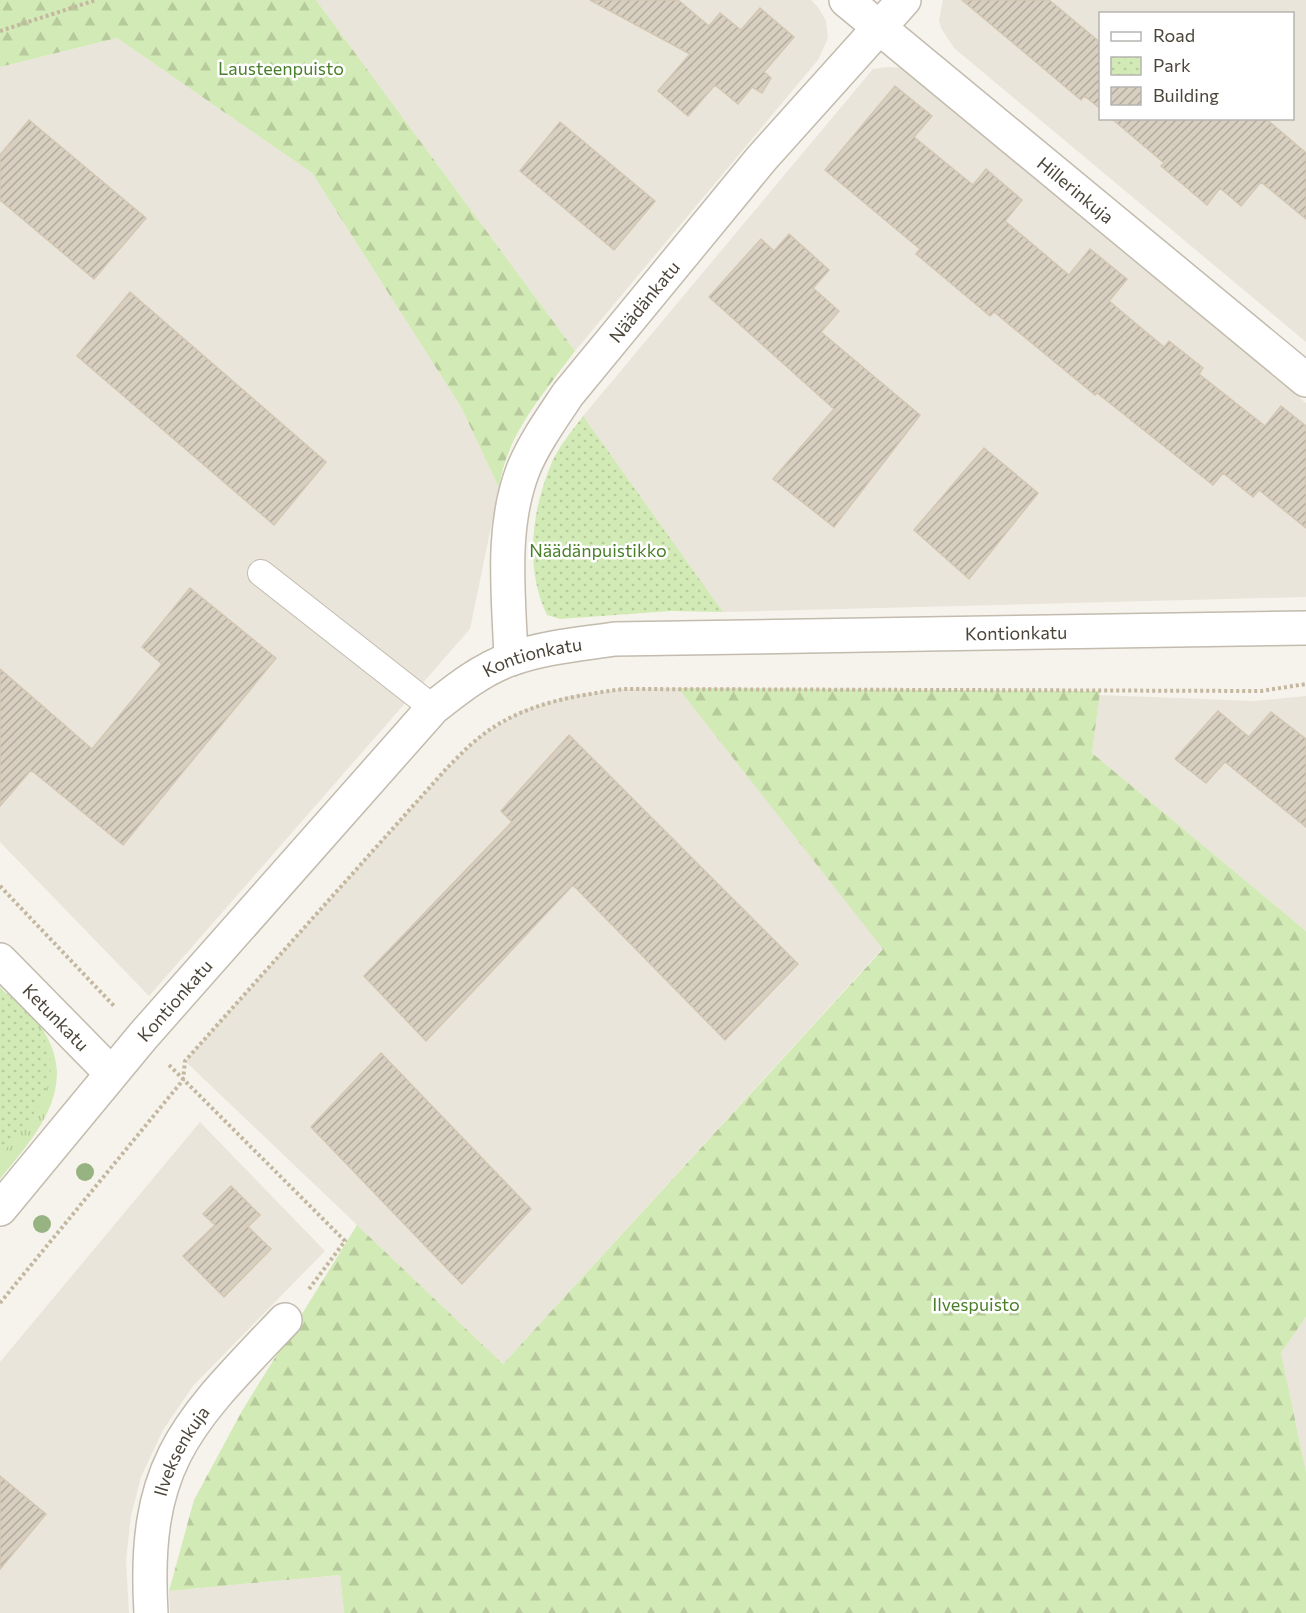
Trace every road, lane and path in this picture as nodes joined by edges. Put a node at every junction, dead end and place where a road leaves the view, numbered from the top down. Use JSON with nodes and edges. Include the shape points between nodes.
{"nodes":[{"id":1,"x":96,"y":0,"type":"edge"},
{"id":2,"x":846,"y":0,"type":"edge"},
{"id":3,"x":904,"y":0,"type":"edge"},
{"id":4,"x":880,"y":28,"type":"junction"},
{"id":5,"x":0,"y":31,"type":"edge"},
{"id":6,"x":1306,"y":380,"type":"edge"},
{"id":7,"x":261,"y":573,"type":"dead end"},
{"id":8,"x":1306,"y":628,"type":"edge"},
{"id":9,"x":511,"y":659,"type":"junction"},
{"id":10,"x":1306,"y":684,"type":"edge"},
{"id":11,"x":434,"y":708,"type":"junction"},
{"id":12,"x":0,"y":886,"type":"edge"},
{"id":13,"x":0,"y":960,"type":"edge"},
{"id":14,"x":143,"y":1036,"type":"junction"},
{"id":15,"x":111,"y":1073,"type":"junction"},
{"id":16,"x":183,"y":1080,"type":"junction"},
{"id":17,"x":0,"y":1209,"type":"edge"},
{"id":18,"x":0,"y":1303,"type":"edge"},
{"id":19,"x":285,"y":1320,"type":"joint"},
{"id":20,"x":151,"y":1613,"type":"edge"}],
"edges":[{"from":1,"to":5,"type":"path"},
{"from":2,"to":4,"type":"street","name":"Hillerinkuja"},
{"from":3,"to":4,"type":"street","name":"Näädänkatu"},
{"from":4,"to":6,"type":"street","name":"Hillerinkuja"},
{"from":4,"to":9,"type":"street","name":"Näädänkatu","via":[[762,158],[568,394],[543,431],[523,470],[512,515],[507,557]]},
{"from":7,"to":11,"type":"lane"},
{"from":8,"to":9,"type":"street","name":"Kontionkatu","via":[[615,639]]},
{"from":9,"to":11,"type":"street","name":"Kontionkatu","via":[[468,681]]},
{"from":10,"to":16,"type":"path","via":[[1261,692],[623,689],[569,696],[523,710],[480,736],[446,769],[185,1061]]},
{"from":11,"to":14,"type":"street","name":"Kontionkatu"},
{"from":12,"to":14,"type":"path"},
{"from":13,"to":15,"type":"street","name":"Ketunkatu"},
{"from":14,"to":15,"type":"street","name":"Kontionkatu"},
{"from":14,"to":16,"type":"path"},
{"from":15,"to":17,"type":"street","name":"Kontionkatu"},
{"from":16,"to":18,"type":"path"},
{"from":16,"to":19,"type":"path","via":[[345,1241]]},
{"from":19,"to":20,"type":"street","name":"Ilveksenkuja","via":[[205,1405],[165,1471],[152,1520]]}]}
